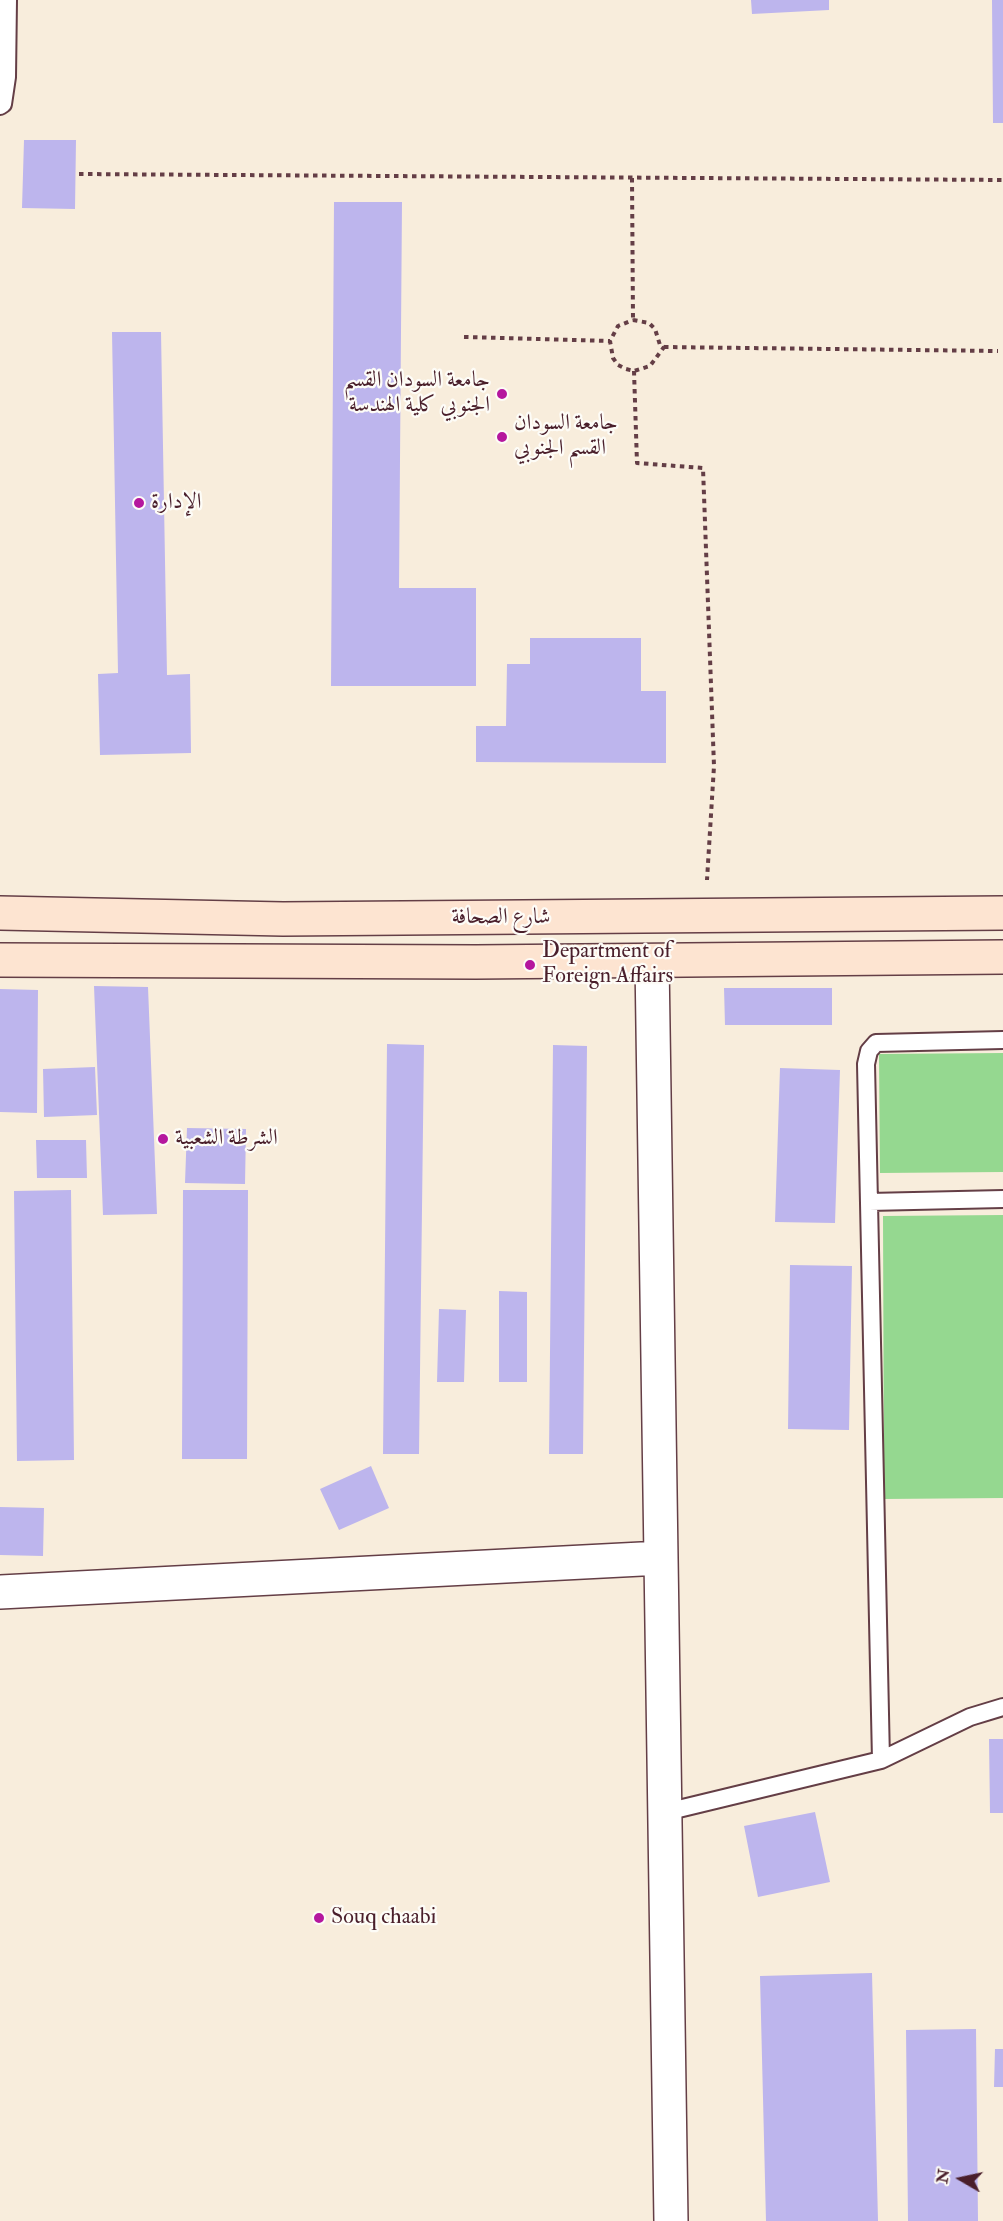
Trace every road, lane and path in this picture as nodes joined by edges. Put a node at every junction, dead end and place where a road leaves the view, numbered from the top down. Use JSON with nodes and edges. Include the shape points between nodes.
{"nodes":[{"id":1,"x":8,"y":0,"type":"edge"},
{"id":2,"x":0,"y":106,"type":"edge"},
{"id":3,"x":78,"y":174,"type":"dead end"},
{"id":4,"x":632,"y":178,"type":"junction"},
{"id":5,"x":1003,"y":180,"type":"edge"},
{"id":6,"x":633,"y":320,"type":"junction"},
{"id":7,"x":464,"y":337,"type":"dead end"},
{"id":8,"x":610,"y":341,"type":"junction"},
{"id":9,"x":664,"y":347,"type":"junction"},
{"id":10,"x":999,"y":351,"type":"dead end"},
{"id":11,"x":634,"y":371,"type":"junction"},
{"id":12,"x":0,"y":913,"type":"edge"},
{"id":13,"x":1003,"y":913,"type":"edge"},
{"id":14,"x":704,"y":917,"type":"junction"},
{"id":15,"x":1003,"y":957,"type":"edge"},
{"id":16,"x":0,"y":960,"type":"edge"},
{"id":17,"x":652,"y":961,"type":"junction"},
{"id":18,"x":1003,"y":1040,"type":"edge"},
{"id":19,"x":1003,"y":1199,"type":"edge"},
{"id":20,"x":869,"y":1202,"type":"junction"},
{"id":21,"x":661,"y":1558,"type":"junction"},
{"id":22,"x":0,"y":1592,"type":"edge"},
{"id":23,"x":1003,"y":1707,"type":"edge"},
{"id":24,"x":881,"y":1760,"type":"junction"},
{"id":25,"x":666,"y":1812,"type":"junction"},
{"id":26,"x":671,"y":2221,"type":"edge"}],
"edges":[{"from":1,"to":2,"type":"lane","via":[[7,77]]},
{"from":3,"to":4,"type":"path"},
{"from":4,"to":5,"type":"path"},
{"from":4,"to":6,"type":"path"},
{"from":6,"to":8,"type":"path","via":[[618,326]]},
{"from":6,"to":9,"type":"path","via":[[649,323]]},
{"from":7,"to":8,"type":"path"},
{"from":8,"to":11,"type":"path","via":[[618,365]]},
{"from":9,"to":10,"type":"path"},
{"from":9,"to":11,"type":"path","via":[[650,366]]},
{"from":11,"to":14,"type":"path","via":[[637,463],[703,468],[714,766]]},
{"from":12,"to":14,"type":"main road","name":"شارع الصحافة","via":[[283,919]]},
{"from":13,"to":14,"type":"main road","name":"شارع الصحافة"},
{"from":15,"to":17,"type":"main road","name":"شارع الصحافة"},
{"from":16,"to":17,"type":"main road","name":"شارع الصحافة"},
{"from":17,"to":21,"type":"street"},
{"from":18,"to":20,"type":"lane","via":[[876,1043],[869,1051]]},
{"from":19,"to":20,"type":"lane"},
{"from":20,"to":24,"type":"lane"},
{"from":21,"to":22,"type":"street"},
{"from":21,"to":25,"type":"street"},
{"from":23,"to":24,"type":"lane","via":[[970,1717]]},
{"from":24,"to":25,"type":"lane"},
{"from":25,"to":26,"type":"street"}]}
